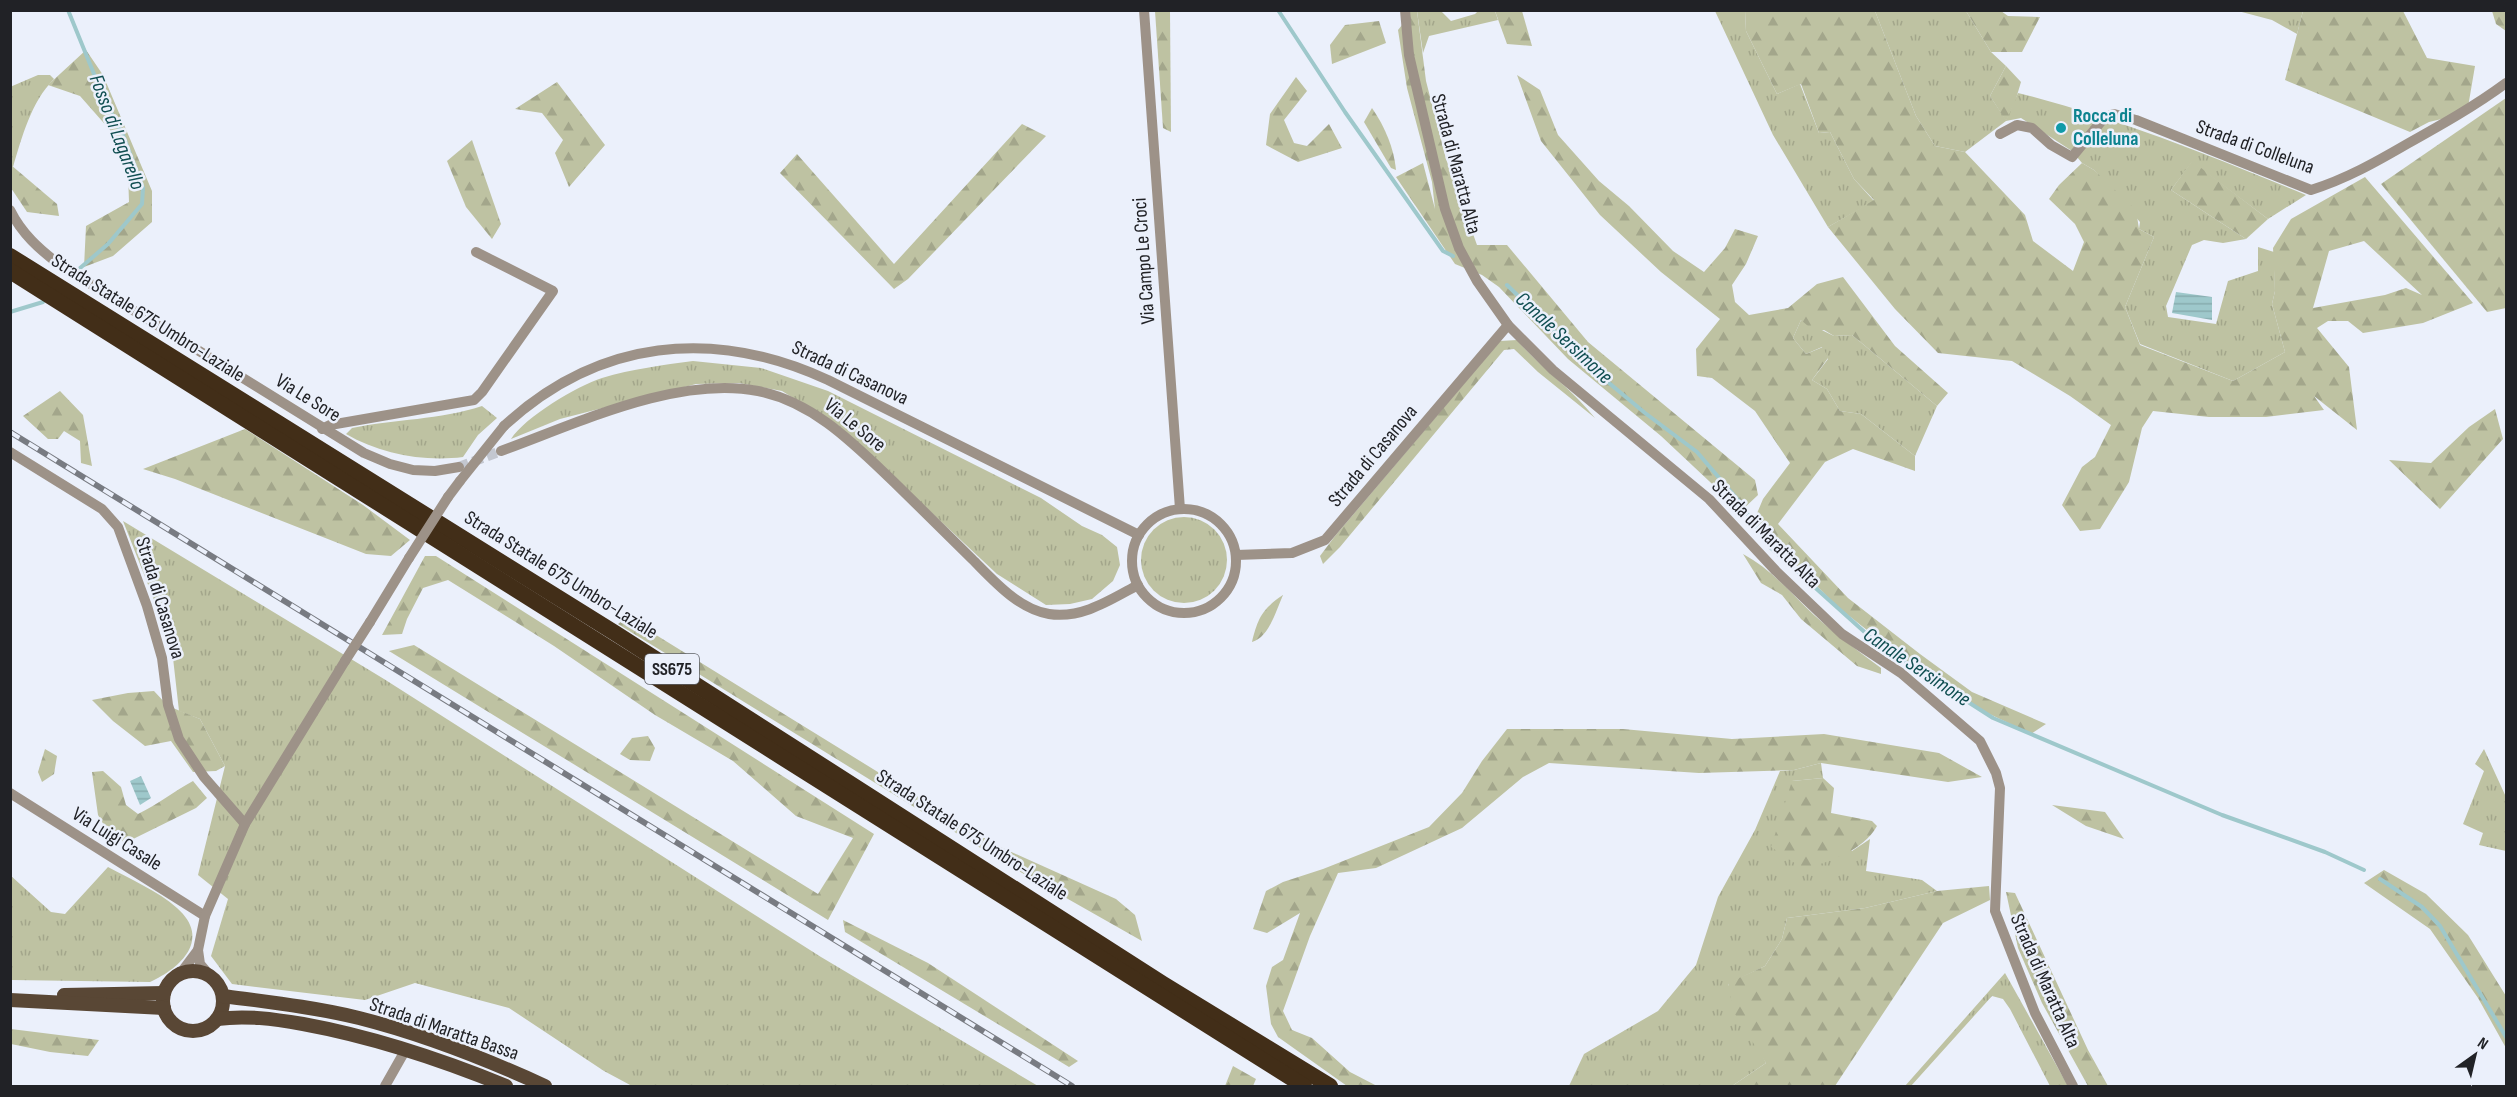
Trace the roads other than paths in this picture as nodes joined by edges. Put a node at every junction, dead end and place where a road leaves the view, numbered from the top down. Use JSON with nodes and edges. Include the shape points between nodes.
{"nodes":[{"id":1,"x":1144,"y":10,"type":"edge"},
{"id":2,"x":1405,"y":10,"type":"edge"},
{"id":3,"x":2506,"y":83,"type":"edge"},
{"id":4,"x":2000,"y":134,"type":"dead end"},
{"id":5,"x":10,"y":210,"type":"edge"},
{"id":6,"x":476,"y":252,"type":"dead end"},
{"id":7,"x":10,"y":256,"type":"edge"},
{"id":8,"x":10,"y":271,"type":"edge"},
{"id":9,"x":1508,"y":324,"type":"junction"},
{"id":10,"x":322,"y":429,"type":"junction"},
{"id":11,"x":501,"y":451,"type":"tunnel mouth"},
{"id":12,"x":10,"y":452,"type":"edge"},
{"id":13,"x":459,"y":467,"type":"tunnel mouth"},
{"id":14,"x":1180,"y":509,"type":"junction"},
{"id":15,"x":1139,"y":535,"type":"junction"},
{"id":16,"x":1236,"y":555,"type":"junction"},
{"id":17,"x":1138,"y":585,"type":"junction"},
{"id":18,"x":10,"y":793,"type":"edge"},
{"id":19,"x":245,"y":824,"type":"junction"},
{"id":20,"x":205,"y":916,"type":"junction"},
{"id":21,"x":198,"y":950,"type":"junction"},
{"id":22,"x":180,"y":974,"type":"junction"},
{"id":23,"x":211,"y":977,"type":"junction"},
{"id":24,"x":164,"y":993,"type":"junction"},
{"id":25,"x":222,"y":996,"type":"junction"},
{"id":26,"x":10,"y":998,"type":"edge"},
{"id":27,"x":164,"y":1008,"type":"junction"},
{"id":28,"x":217,"y":1019,"type":"junction"},
{"id":29,"x":406,"y":1049,"type":"junction"},
{"id":30,"x":384,"y":1086,"type":"edge"},
{"id":31,"x":506,"y":1086,"type":"edge"},
{"id":32,"x":545,"y":1086,"type":"edge"},
{"id":33,"x":1304,"y":1086,"type":"edge"},
{"id":34,"x":1330,"y":1086,"type":"edge"},
{"id":35,"x":2073,"y":1086,"type":"edge"}],
"edges":[{"from":1,"to":14,"type":"street","name":"Via Campo Le Croci"},
{"from":2,"to":9,"type":"street","name":"Strada di Maratta Alta","via":[[1409,55],[1445,209],[1459,248],[1477,281]]},
{"from":3,"to":4,"type":"street","name":"Strada di Colleluna","via":[[2444,124],[2340,181],[2311,190],[2114,114],[2104,118],[2072,157],[2032,128],[2017,125]]},
{"from":5,"to":10,"type":"street","name":"Via Le Sore","via":[[29,239],[60,266]]},
{"from":6,"to":10,"type":"street","via":[[553,291],[482,393],[474,400]]},
{"from":7,"to":34,"type":"highway","name":"Strada Statale 675 Umbro-Laziale","number":"SS675","via":[[625,639],[1163,984]]},
{"from":8,"to":33,"type":"highway","name":"Strada Statale 675 Umbro-Laziale","number":"SS675"},
{"from":9,"to":16,"type":"street","name":"Strada di Casanova","via":[[1326,540],[1292,553]]},
{"from":9,"to":35,"type":"street","name":"Strada di Maratta Alta","via":[[1553,370],[1708,500],[1842,634],[1901,673],[1980,741],[2000,788],[1995,911],[2035,1013]]},
{"from":10,"to":13,"type":"street","name":"Via Le Sore","via":[[390,464],[435,471]]},
{"from":11,"to":17,"type":"street","name":"Via Le Sore","via":[[672,393],[709,389],[756,391],[790,401],[826,422],[1003,588],[1028,606],[1046,613],[1082,612]]},
{"from":12,"to":19,"type":"street","name":"Strada di Casanova","via":[[102,509],[118,527],[162,658],[168,705],[179,739],[204,777]]},
{"from":14,"to":15,"type":"street","via":[[1156,516]]},
{"from":14,"to":16,"type":"street","via":[[1200,511],[1217,520],[1230,536]]},
{"from":15,"to":17,"type":"street","via":[[1132,560]]},
{"from":15,"to":19,"type":"street","name":"Strada di Casanova","bridge":true,"via":[[798,366],[746,352],[699,348],[626,356],[559,384],[504,426],[448,497]]},
{"from":16,"to":17,"type":"street","via":[[1235,573],[1228,589],[1200,611],[1164,609],[1144,595]]},
{"from":18,"to":20,"type":"street","name":"Via Luigi Casale"},
{"from":19,"to":20,"type":"street"},
{"from":20,"to":21,"type":"street"},
{"from":21,"to":22,"type":"street"},
{"from":21,"to":23,"type":"street","via":[[200,964]]},
{"from":22,"to":23,"type":"main road","via":[[196,971]]},
{"from":22,"to":24,"type":"main road"},
{"from":23,"to":25,"type":"main road"},
{"from":24,"to":26,"type":"main road"},
{"from":24,"to":27,"type":"main road"},
{"from":25,"to":28,"type":"main road"},
{"from":25,"to":32,"type":"main road","name":"Strada di Maratta Bassa","via":[[365,1020],[456,1050]]},
{"from":26,"to":27,"type":"main road"},
{"from":27,"to":28,"type":"main road","name":"Strada di Maratta Bassa","via":[[182,1029],[201,1030]]},
{"from":28,"to":29,"type":"main road","name":"Strada di Maratta Bassa","via":[[240,1016],[287,1022],[353,1033]]},
{"from":29,"to":30,"type":"street"},
{"from":29,"to":31,"type":"main road","name":"Strada di Maratta Bassa"}]}
